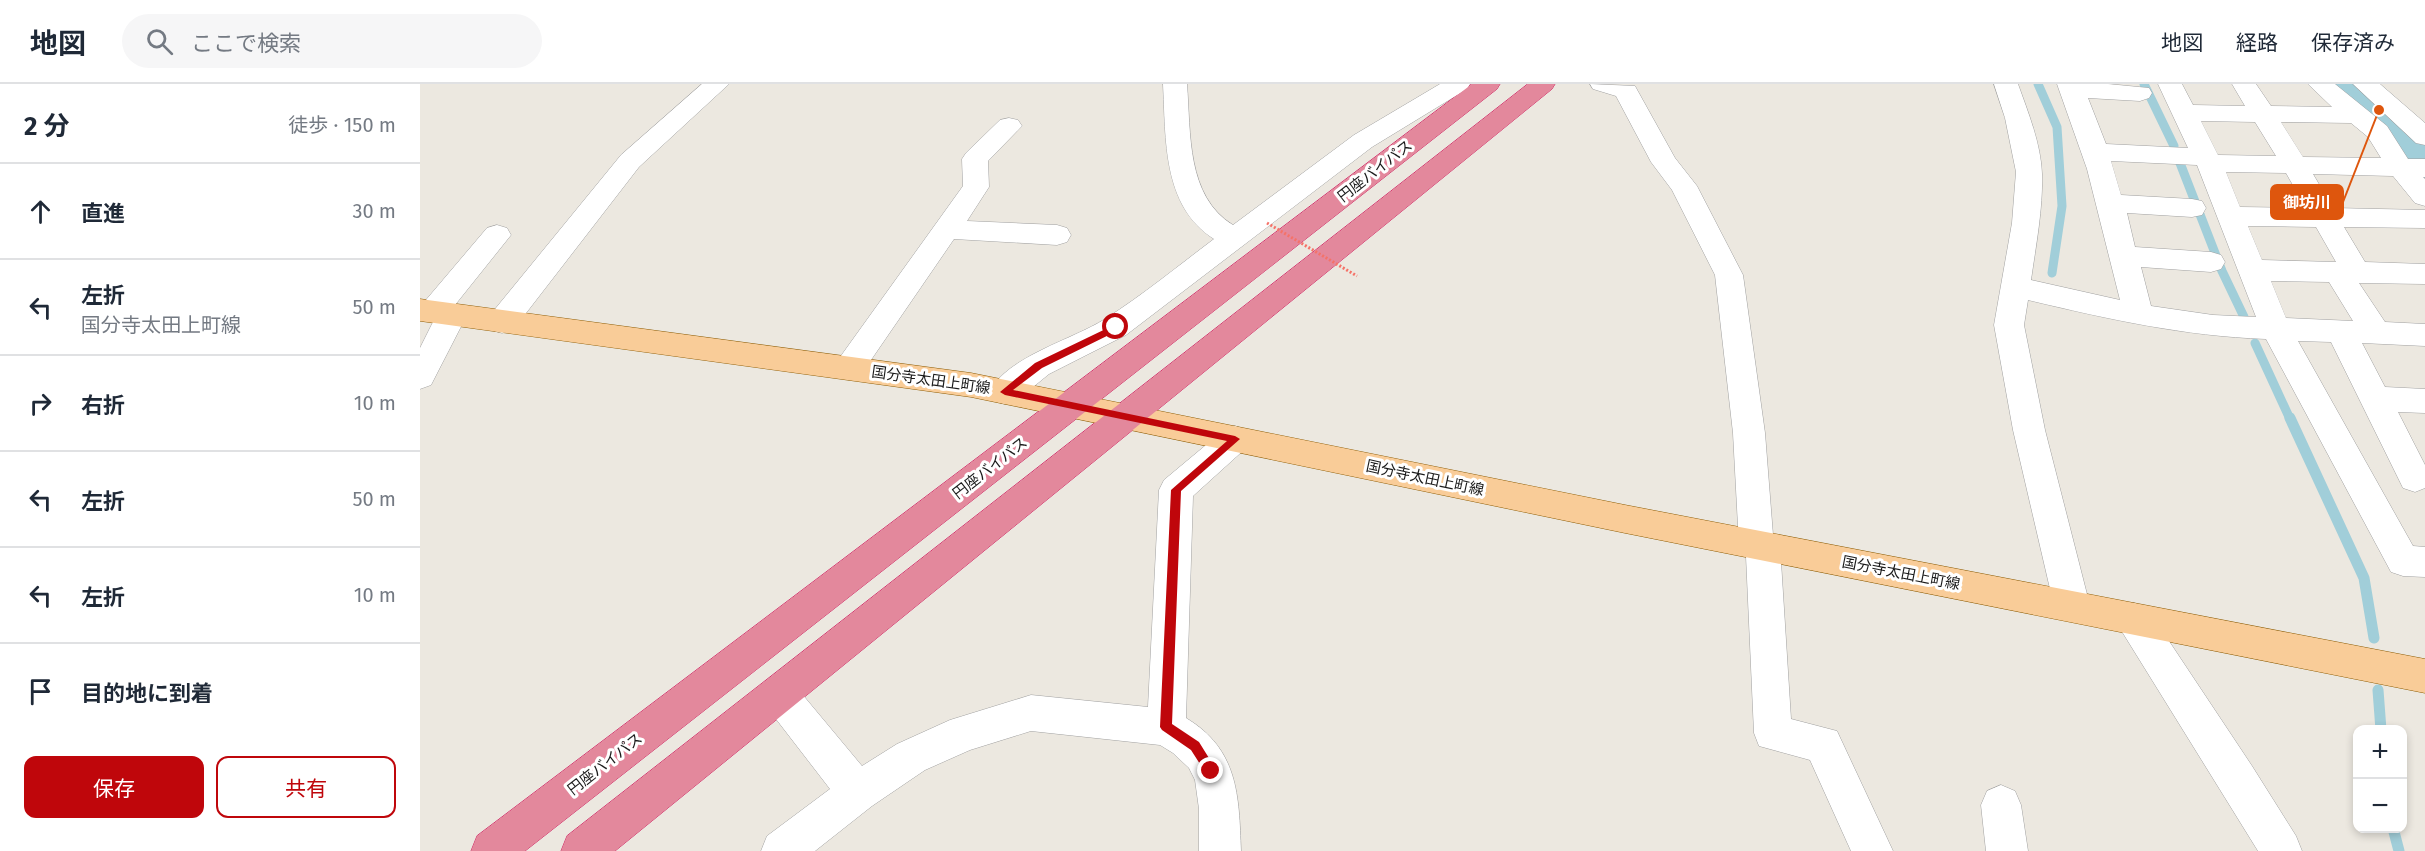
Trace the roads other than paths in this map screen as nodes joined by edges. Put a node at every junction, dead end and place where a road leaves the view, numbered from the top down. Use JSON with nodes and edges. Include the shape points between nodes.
{"nodes":[{"id":1,"x":717,"y":84,"type":"edge"},
{"id":2,"x":1175,"y":84,"type":"edge"},
{"id":3,"x":1458,"y":84,"type":"edge"},
{"id":4,"x":1488,"y":84,"type":"edge"},
{"id":5,"x":1543,"y":84,"type":"edge"},
{"id":6,"x":1602,"y":84,"type":"edge"},
{"id":7,"x":2006,"y":84,"type":"edge"},
{"id":8,"x":2170,"y":84,"type":"edge"},
{"id":9,"x":2244,"y":84,"type":"edge"},
{"id":10,"x":2320,"y":84,"type":"edge"},
{"id":11,"x":2365,"y":84,"type":"edge"},
{"id":12,"x":2071,"y":87,"type":"edge"},
{"id":13,"x":2140,"y":93,"type":"dead end"},
{"id":14,"x":2184,"y":113,"type":"junction"},
{"id":15,"x":2263,"y":114,"type":"junction"},
{"id":16,"x":2414,"y":114,"type":"edge"},
{"id":17,"x":2358,"y":115,"type":"junction"},
{"id":18,"x":1009,"y":126,"type":"dead end"},
{"id":19,"x":2425,"y":137,"type":"edge"},
{"id":20,"x":2161,"y":138,"type":"dead end"},
{"id":21,"x":2093,"y":143,"type":"junction"},
{"id":22,"x":2207,"y":160,"type":"junction"},
{"id":23,"x":2295,"y":165,"type":"junction"},
{"id":24,"x":2412,"y":168,"type":"edge"},
{"id":25,"x":2425,"y":197,"type":"edge"},
{"id":26,"x":2109,"y":203,"type":"junction"},
{"id":27,"x":2192,"y":208,"type":"dead end"},
{"id":28,"x":2230,"y":216,"type":"junction"},
{"id":29,"x":2325,"y":218,"type":"junction"},
{"id":30,"x":2425,"y":219,"type":"edge"},
{"id":31,"x":947,"y":229,"type":"junction"},
{"id":32,"x":497,"y":235,"type":"dead end"},
{"id":33,"x":1057,"y":235,"type":"dead end"},
{"id":34,"x":1234,"y":239,"type":"junction"},
{"id":35,"x":2122,"y":256,"type":"junction"},
{"id":36,"x":2211,"y":262,"type":"dead end"},
{"id":37,"x":2252,"y":270,"type":"junction"},
{"id":38,"x":2346,"y":272,"type":"junction"},
{"id":39,"x":2422,"y":277,"type":"edge"},
{"id":40,"x":2015,"y":287,"type":"junction"},
{"id":41,"x":435,"y":313,"type":"edge"},
{"id":42,"x":2139,"y":315,"type":"junction"},
{"id":43,"x":502,"y":322,"type":"junction"},
{"id":44,"x":2276,"y":329,"type":"junction"},
{"id":45,"x":2341,"y":332,"type":"junction"},
{"id":46,"x":2376,"y":333,"type":"junction"},
{"id":47,"x":2425,"y":335,"type":"edge"},
{"id":48,"x":849,"y":368,"type":"junction"},
{"id":49,"x":420,"y":377,"type":"edge"},
{"id":50,"x":1005,"y":392,"type":"junction"},
{"id":51,"x":2375,"y":399,"type":"junction"},
{"id":52,"x":2425,"y":401,"type":"edge"},
{"id":53,"x":1072,"y":405,"type":"junction"},
{"id":54,"x":1127,"y":417,"type":"junction"},
{"id":55,"x":1235,"y":439,"type":"junction"},
{"id":56,"x":2356,"y":476,"type":"junction"},
{"id":57,"x":2420,"y":478,"type":"edge"},
{"id":58,"x":1759,"y":545,"type":"junction"},
{"id":59,"x":2425,"y":562,"type":"edge"},
{"id":60,"x":2072,"y":606,"type":"junction"},
{"id":61,"x":2134,"y":619,"type":"junction"},
{"id":62,"x":2425,"y":676,"type":"edge"},
{"id":63,"x":779,"y":694,"type":"junction"},
{"id":64,"x":1166,"y":727,"type":"junction"},
{"id":65,"x":858,"y":792,"type":"junction"},
{"id":66,"x":2001,"y":805,"type":"dead end"},
{"id":67,"x":492,"y":851,"type":"edge"},
{"id":68,"x":582,"y":851,"type":"edge"},
{"id":69,"x":782,"y":851,"type":"edge"},
{"id":70,"x":1220,"y":851,"type":"edge"},
{"id":71,"x":1872,"y":851,"type":"edge"},
{"id":72,"x":2007,"y":851,"type":"edge"},
{"id":73,"x":2281,"y":851,"type":"edge"}],
"edges":[{"from":1,"to":43,"type":"street","via":[[630,160]]},
{"from":2,"to":34,"type":"street","via":[[1182,174],[1191,199],[1216,230]]},
{"from":3,"to":34,"type":"street","via":[[1363,141]]},
{"from":4,"to":53,"type":"highway","name":"円座バイパス"},
{"from":5,"to":54,"type":"highway"},
{"from":6,"to":58,"type":"street","via":[[1626,92],[1664,162],[1684,186],[1729,275]]},
{"from":7,"to":40,"type":"street","via":[[2018,118],[2029,172],[2026,223]]},
{"from":8,"to":14,"type":"street"},
{"from":9,"to":15,"type":"street"},
{"from":10,"to":17,"type":"street"},
{"from":11,"to":16,"type":"street"},
{"from":12,"to":13,"type":"street"},
{"from":12,"to":21,"type":"street"},
{"from":14,"to":15,"type":"street"},
{"from":14,"to":22,"type":"street"},
{"from":15,"to":17,"type":"street"},
{"from":15,"to":23,"type":"street"},
{"from":16,"to":19,"type":"street"},
{"from":17,"to":24,"type":"street"},
{"from":18,"to":31,"type":"street","via":[[975,159],[976,187]]},
{"from":20,"to":21,"type":"street"},
{"from":21,"to":22,"type":"street"},
{"from":21,"to":26,"type":"street"},
{"from":22,"to":23,"type":"street"},
{"from":22,"to":28,"type":"street"},
{"from":23,"to":24,"type":"street"},
{"from":23,"to":29,"type":"street"},
{"from":24,"to":25,"type":"street"},
{"from":26,"to":27,"type":"street"},
{"from":26,"to":35,"type":"street"},
{"from":28,"to":29,"type":"street"},
{"from":28,"to":37,"type":"street"},
{"from":29,"to":30,"type":"street"},
{"from":29,"to":38,"type":"street"},
{"from":31,"to":33,"type":"street"},
{"from":31,"to":48,"type":"street"},
{"from":32,"to":41,"type":"street"},
{"from":34,"to":50,"type":"street","via":[[1116,327],[1038,366]]},
{"from":35,"to":36,"type":"street"},
{"from":35,"to":42,"type":"street"},
{"from":37,"to":38,"type":"street"},
{"from":37,"to":44,"type":"street"},
{"from":38,"to":39,"type":"street"},
{"from":38,"to":46,"type":"street"},
{"from":40,"to":42,"type":"street"},
{"from":40,"to":60,"type":"street","via":[[2009,325],[2029,430]]},
{"from":41,"to":43,"type":"main road","name":"国分寺太田上町線"},
{"from":41,"to":49,"type":"street"},
{"from":42,"to":44,"type":"street","via":[[2213,326]]},
{"from":43,"to":48,"type":"main road","name":"国分寺太田上町線"},
{"from":44,"to":45,"type":"street"},
{"from":44,"to":56,"type":"street"},
{"from":45,"to":46,"type":"street"},
{"from":45,"to":51,"type":"street"},
{"from":46,"to":47,"type":"street"},
{"from":48,"to":50,"type":"main road","name":"国分寺太田上町線"},
{"from":50,"to":53,"type":"main road","name":"国分寺太田上町線"},
{"from":51,"to":52,"type":"street"},
{"from":51,"to":57,"type":"street"},
{"from":53,"to":54,"type":"main road","name":"国分寺太田上町線"},
{"from":53,"to":67,"type":"highway","name":"円座バイパス"},
{"from":54,"to":55,"type":"main road","name":"国分寺太田上町線"},
{"from":54,"to":63,"type":"highway"},
{"from":55,"to":58,"type":"main road","name":"国分寺太田上町線"},
{"from":55,"to":64,"type":"street","via":[[1176,490]]},
{"from":56,"to":57,"type":"street"},
{"from":56,"to":59,"type":"street","via":[[2403,561]]},
{"from":58,"to":60,"type":"main road","name":"国分寺太田上町線"},
{"from":58,"to":71,"type":"street","via":[[1773,733],[1823,744]]},
{"from":60,"to":61,"type":"main road","name":"国分寺太田上町線"},
{"from":61,"to":62,"type":"main road","name":"国分寺太田上町線"},
{"from":61,"to":73,"type":"street"},
{"from":63,"to":65,"type":"street"},
{"from":63,"to":68,"type":"highway"},
{"from":64,"to":65,"type":"street","via":[[1031,713],[964,733],[911,757]]},
{"from":64,"to":70,"type":"street","via":[[1195,746],[1211,771],[1219,801]]},
{"from":65,"to":69,"type":"street"},
{"from":66,"to":72,"type":"street"}]}
